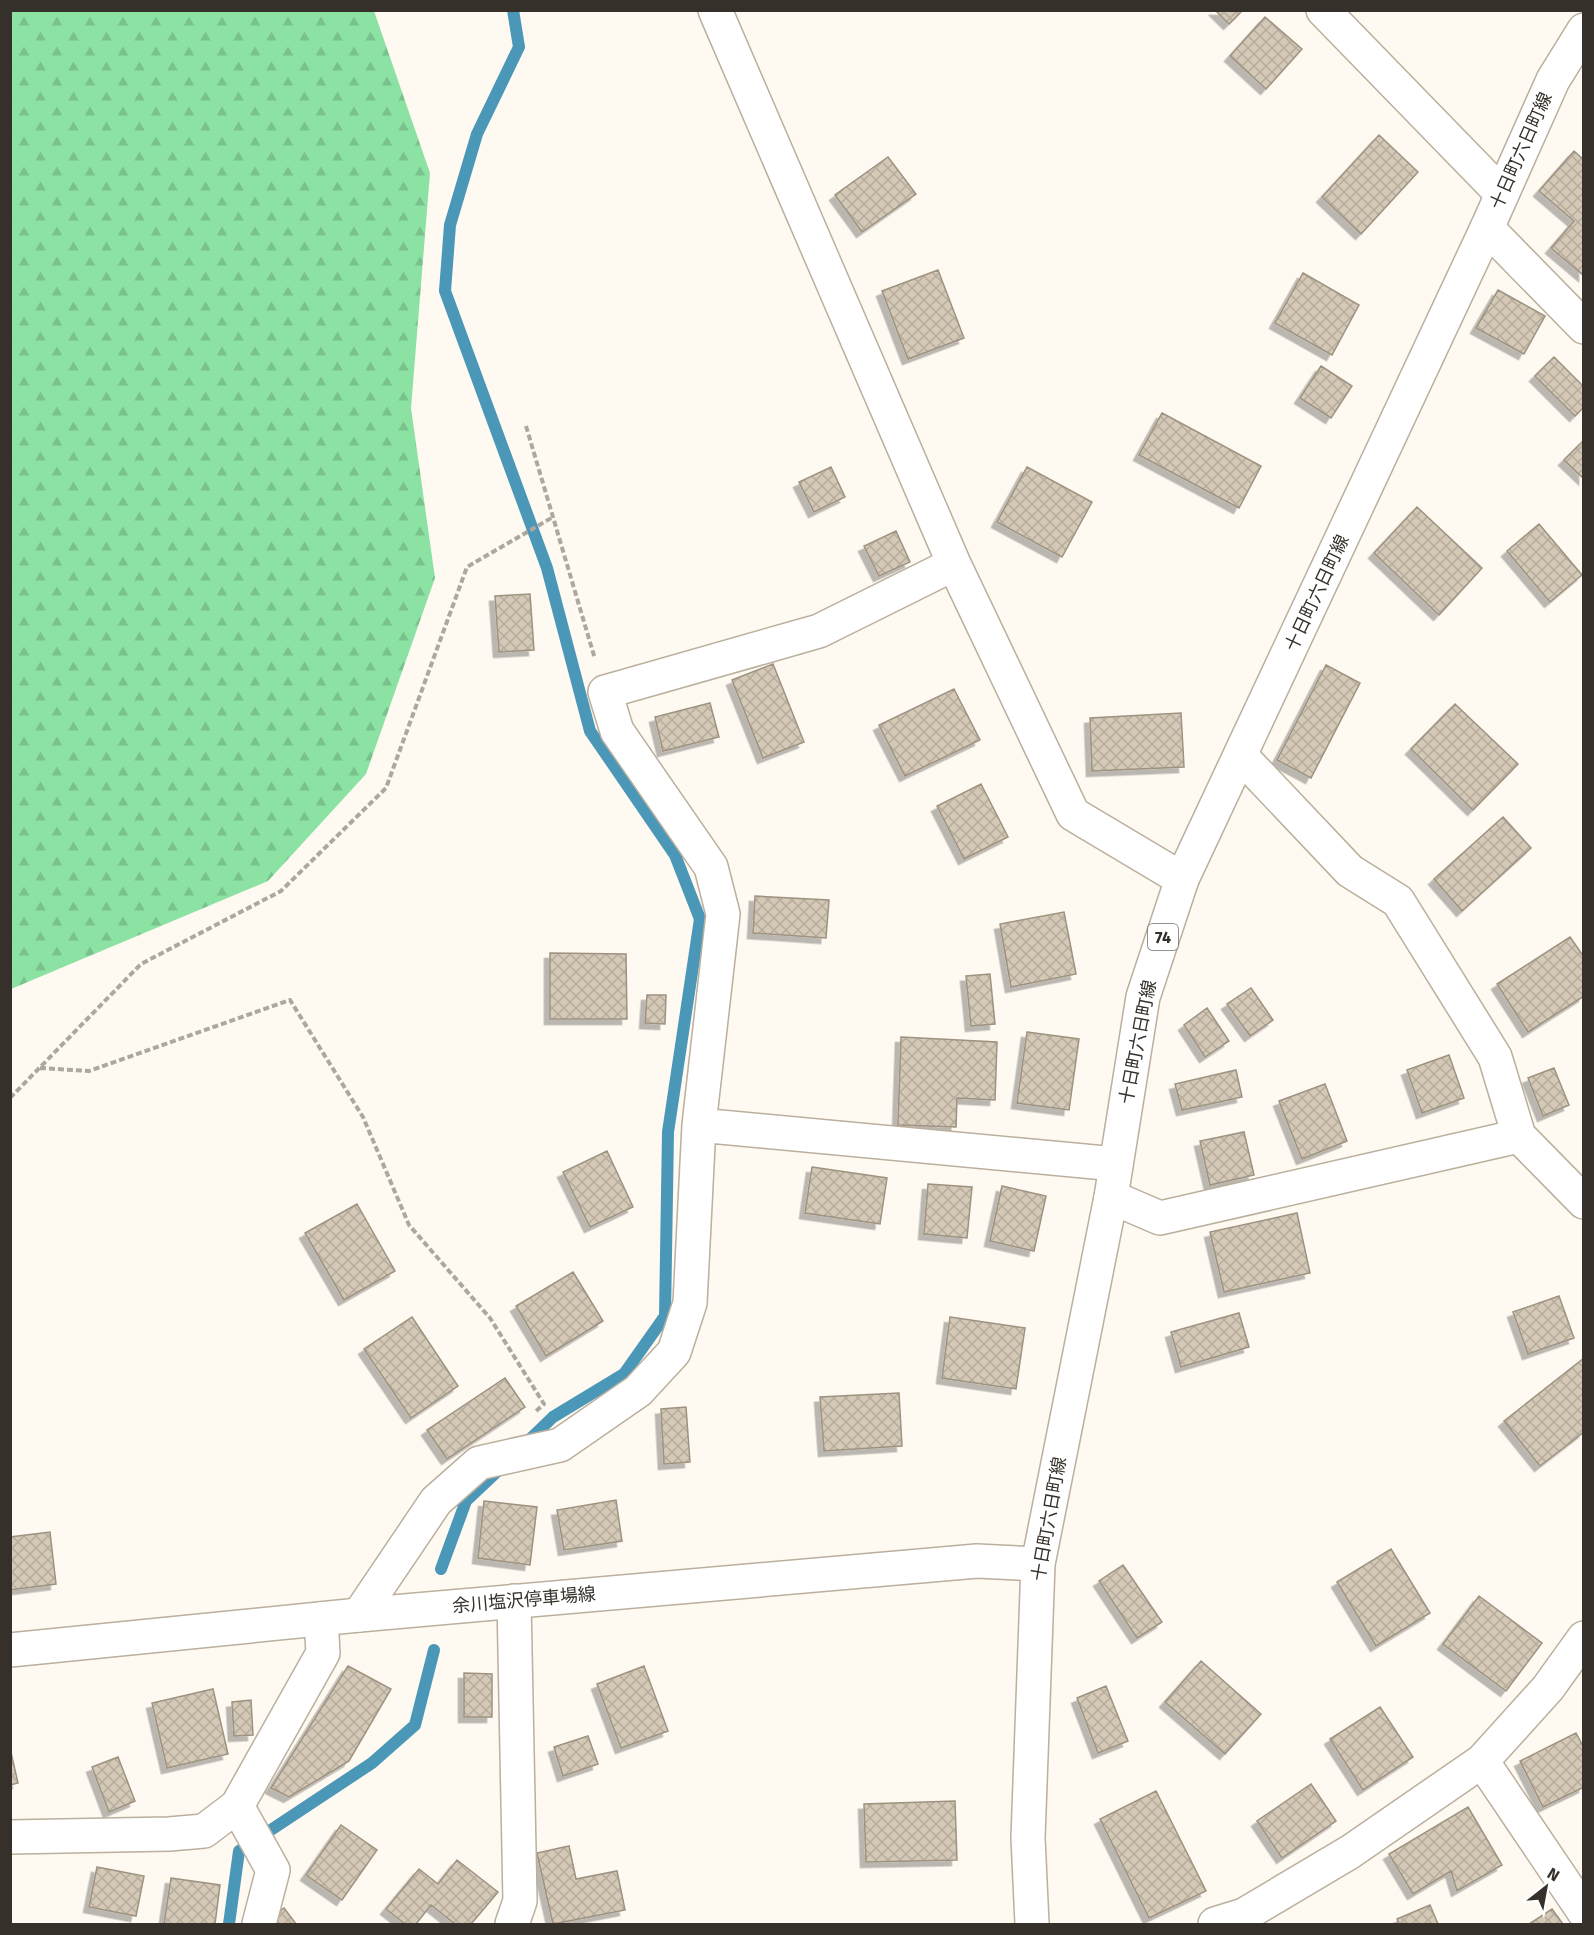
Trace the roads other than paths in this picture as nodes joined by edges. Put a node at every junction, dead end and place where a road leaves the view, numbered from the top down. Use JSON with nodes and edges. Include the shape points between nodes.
{"nodes":[{"id":1,"x":715,"y":10,"type":"edge"},
{"id":2,"x":1323,"y":10,"type":"edge"},
{"id":3,"x":1584,"y":30,"type":"edge"},
{"id":4,"x":1502,"y":194,"type":"junction"},
{"id":5,"x":1487,"y":228,"type":"junction"},
{"id":6,"x":1584,"y":327,"type":"edge"},
{"id":7,"x":954,"y":564,"type":"junction"},
{"id":8,"x":1241,"y":756,"type":"junction"},
{"id":9,"x":1182,"y":879,"type":"junction"},
{"id":10,"x":699,"y":1125,"type":"junction"},
{"id":11,"x":1519,"y":1136,"type":"junction"},
{"id":12,"x":1116,"y":1164,"type":"junction"},
{"id":13,"x":1111,"y":1197,"type":"junction"},
{"id":14,"x":1584,"y":1202,"type":"edge"},
{"id":15,"x":1038,"y":1564,"type":"junction"},
{"id":16,"x":514,"y":1601,"type":"junction"},
{"id":17,"x":359,"y":1615,"type":"junction"},
{"id":18,"x":321,"y":1619,"type":"junction"},
{"id":19,"x":1584,"y":1638,"type":"edge"},
{"id":20,"x":10,"y":1650,"type":"edge"},
{"id":21,"x":1482,"y":1761,"type":"junction"},
{"id":22,"x":237,"y":1806,"type":"junction"},
{"id":23,"x":10,"y":1838,"type":"edge"},
{"id":24,"x":1584,"y":1912,"type":"edge"},
{"id":25,"x":260,"y":1924,"type":"edge"},
{"id":26,"x":512,"y":1924,"type":"edge"},
{"id":27,"x":1032,"y":1924,"type":"edge"},
{"id":28,"x":1215,"y":1924,"type":"edge"}],
"edges":[{"from":1,"to":7,"type":"street"},
{"from":2,"to":4,"type":"street"},
{"from":3,"to":4,"type":"street","name":"十日町六日町線","number":"74","via":[[1553,80]]},
{"from":4,"to":5,"type":"street","name":"十日町六日町線","number":"74"},
{"from":5,"to":6,"type":"street"},
{"from":5,"to":8,"type":"street","name":"十日町六日町線","number":"74"},
{"from":7,"to":9,"type":"street","via":[[1073,814]]},
{"from":7,"to":10,"type":"street","via":[[819,631],[605,692],[616,731],[711,867],[723,914]]},
{"from":8,"to":9,"type":"street","name":"十日町六日町線","number":"74"},
{"from":8,"to":11,"type":"street","via":[[1350,871],[1398,901],[1495,1057]]},
{"from":9,"to":12,"type":"street","name":"十日町六日町線","number":"74","via":[[1143,997]]},
{"from":10,"to":12,"type":"street"},
{"from":10,"to":17,"type":"street","via":[[690,1303],[674,1352],[638,1391],[560,1445],[479,1463],[436,1501]]},
{"from":11,"to":13,"type":"street","via":[[1160,1218]]},
{"from":11,"to":14,"type":"street"},
{"from":12,"to":13,"type":"street","name":"十日町六日町線","number":"74"},
{"from":13,"to":15,"type":"street","name":"十日町六日町線","number":"74"},
{"from":15,"to":16,"type":"street","name":"余川塩沢停車場線","via":[[977,1561]]},
{"from":15,"to":27,"type":"street","name":"十日町六日町線","number":"74","via":[[1028,1838]]},
{"from":16,"to":17,"type":"street","name":"余川塩沢停車場線"},
{"from":16,"to":26,"type":"street","via":[[520,1901]]},
{"from":17,"to":18,"type":"street","name":"余川塩沢停車場線"},
{"from":18,"to":20,"type":"street","name":"余川塩沢停車場線"},
{"from":18,"to":22,"type":"street","via":[[323,1653]]},
{"from":19,"to":21,"type":"street","via":[[1548,1688]]},
{"from":21,"to":24,"type":"street"},
{"from":21,"to":28,"type":"street","via":[[1350,1852],[1244,1915]]},
{"from":22,"to":23,"type":"street","via":[[204,1831]]},
{"from":22,"to":25,"type":"street","via":[[273,1870]]}]}
